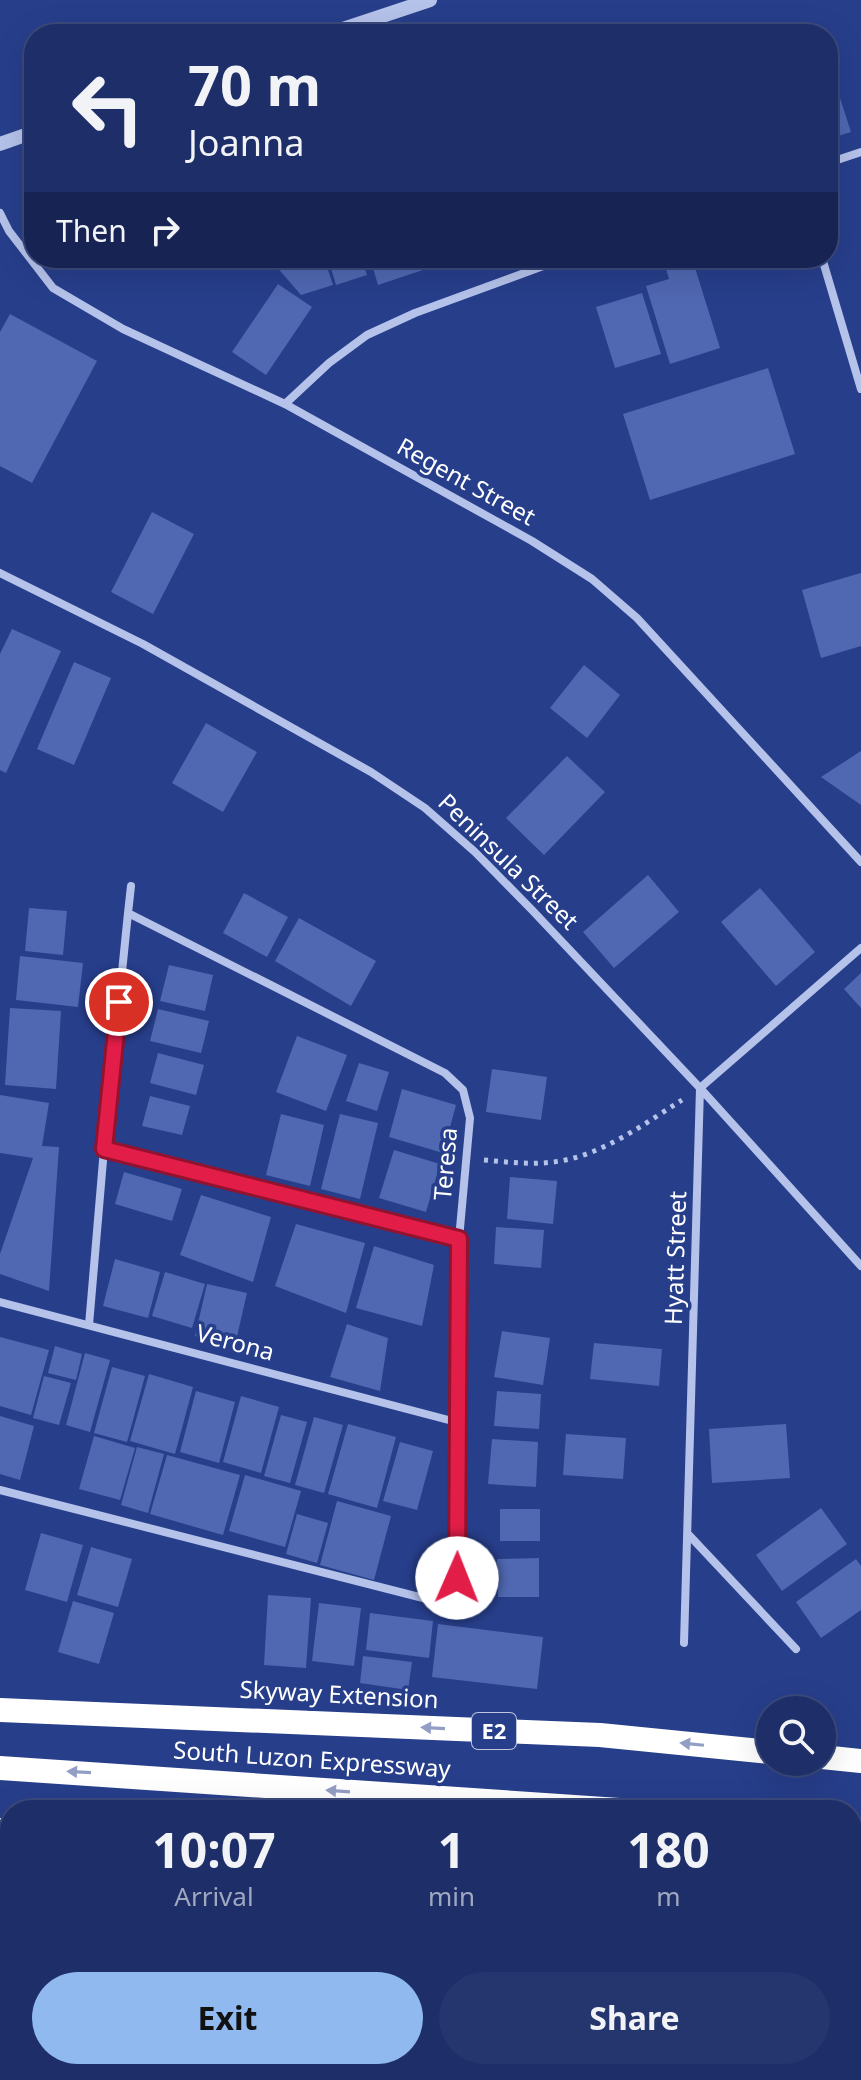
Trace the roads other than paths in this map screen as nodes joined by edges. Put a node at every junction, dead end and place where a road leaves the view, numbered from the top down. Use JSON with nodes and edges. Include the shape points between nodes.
{"nodes":[{"id":1,"x":430,"y":0,"type":"edge"},
{"id":2,"x":358,"y":24,"type":"edge"},
{"id":3,"x":24,"y":136,"type":"edge"},
{"id":4,"x":0,"y":144,"type":"edge"},
{"id":5,"x":861,"y":152,"type":"edge"},
{"id":6,"x":838,"y":160,"type":"edge"},
{"id":7,"x":0,"y":213,"type":"edge"},
{"id":8,"x":24,"y":250,"type":"edge"},
{"id":9,"x":38,"y":268,"type":"edge"},
{"id":10,"x":538,"y":268,"type":"edge"},
{"id":11,"x":825,"y":268,"type":"edge"},
{"id":12,"x":861,"y":389,"type":"edge"},
{"id":13,"x":285,"y":404,"type":"junction"},
{"id":14,"x":0,"y":573,"type":"edge"},
{"id":15,"x":861,"y":862,"type":"edge"},
{"id":16,"x":131,"y":886,"type":"dead end"},
{"id":17,"x":128,"y":913,"type":"junction"},
{"id":18,"x":861,"y":948,"type":"edge"},
{"id":19,"x":700,"y":1088,"type":"junction"},
{"id":20,"x":104,"y":1149,"type":"junction"},
{"id":21,"x":459,"y":1239,"type":"junction"},
{"id":22,"x":861,"y":1266,"type":"edge"},
{"id":23,"x":0,"y":1302,"type":"edge"},
{"id":24,"x":89,"y":1325,"type":"junction"},
{"id":25,"x":460,"y":1423,"type":"junction"},
{"id":26,"x":0,"y":1490,"type":"edge"},
{"id":27,"x":688,"y":1534,"type":"junction"},
{"id":28,"x":684,"y":1643,"type":"dead end"},
{"id":29,"x":796,"y":1649,"type":"dead end"},
{"id":30,"x":0,"y":1710,"type":"edge"},
{"id":31,"x":756,"y":1751,"type":"edge"},
{"id":32,"x":836,"y":1758,"type":"edge"},
{"id":33,"x":861,"y":1761,"type":"edge"},
{"id":34,"x":0,"y":1768,"type":"edge"},
{"id":35,"x":472,"y":1800,"type":"edge"}],
"edges":[{"from":1,"to":2,"type":"street"},
{"from":3,"to":4,"type":"street"},
{"from":5,"to":6,"type":"street"},
{"from":7,"to":8,"type":"street","name":"Regent Street"},
{"from":9,"to":13,"type":"street","name":"Regent Street","via":[[53,288],[123,329]]},
{"from":10,"to":13,"type":"street","via":[[367,335]]},
{"from":11,"to":12,"type":"street"},
{"from":13,"to":15,"type":"street","name":"Regent Street","via":[[592,579],[637,618]]},
{"from":14,"to":19,"type":"street","name":"Peninsula Street","via":[[143,644],[425,808],[532,910]]},
{"from":16,"to":17,"type":"street"},
{"from":17,"to":20,"type":"street"},
{"from":17,"to":21,"type":"street","name":"Teresa","via":[[445,1073],[463,1090],[470,1118]]},
{"from":18,"to":19,"type":"street"},
{"from":19,"to":22,"type":"street","name":"Peninsula Street"},
{"from":19,"to":27,"type":"street","name":"Hyatt Street"},
{"from":20,"to":21,"type":"street"},
{"from":20,"to":24,"type":"street"},
{"from":21,"to":25,"type":"street","name":"Teresa"},
{"from":23,"to":24,"type":"street","name":"Verona"},
{"from":24,"to":25,"type":"street","name":"Verona"},
{"from":25,"to":26,"type":"street","name":"Teresa","via":[[457,1578],[448,1596],[427,1599]]},
{"from":27,"to":28,"type":"street","name":"Hyatt Street"},
{"from":27,"to":29,"type":"street"},
{"from":31,"to":30,"type":"highway","name":"Skyway Extension","number":"E2","one_way":true,"via":[[600,1735]]},
{"from":32,"to":33,"type":"highway"},
{"from":35,"to":34,"type":"highway","name":"South Luzon Expressway","one_way":true}]}
